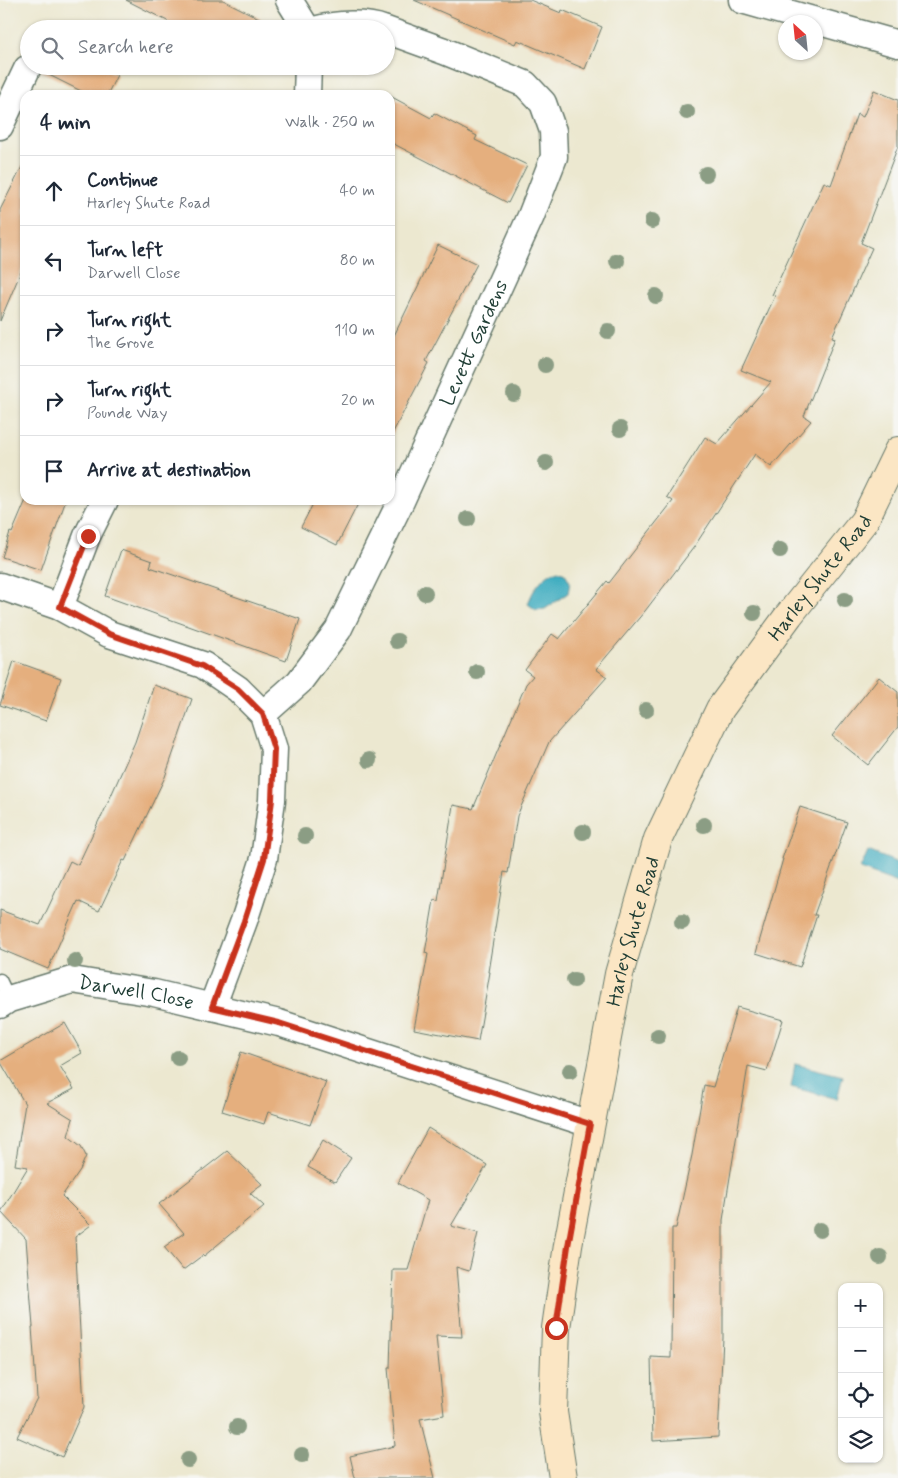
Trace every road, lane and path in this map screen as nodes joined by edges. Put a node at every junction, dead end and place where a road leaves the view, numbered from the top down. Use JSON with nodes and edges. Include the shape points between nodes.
{"nodes":[{"id":1,"x":289,"y":0,"type":"edge"},
{"id":2,"x":742,"y":0,"type":"edge"},
{"id":3,"x":301,"y":20,"type":"edge"},
{"id":4,"x":395,"y":33,"type":"edge"},
{"id":5,"x":898,"y":44,"type":"edge"},
{"id":6,"x":24,"y":75,"type":"edge"},
{"id":7,"x":308,"y":75,"type":"edge"},
{"id":8,"x":307,"y":90,"type":"edge"},
{"id":9,"x":0,"y":126,"type":"edge"},
{"id":10,"x":898,"y":451,"type":"edge"},
{"id":11,"x":103,"y":505,"type":"edge"},
{"id":12,"x":0,"y":586,"type":"edge"},
{"id":13,"x":60,"y":607,"type":"junction"},
{"id":14,"x":263,"y":714,"type":"junction"},
{"id":15,"x":3,"y":995,"type":"edge"},
{"id":16,"x":212,"y":1007,"type":"junction"},
{"id":17,"x":590,"y":1124,"type":"junction"},
{"id":18,"x":563,"y":1478,"type":"edge"}],
"edges":[{"from":1,"to":3,"type":"street"},
{"from":2,"to":5,"type":"street"},
{"from":4,"to":14,"type":"street","name":"Levett Gardens","via":[[525,84],[543,103],[553,131],[554,157],[515,252],[338,630],[299,682]]},
{"from":6,"to":9,"type":"street"},
{"from":7,"to":8,"type":"street"},
{"from":10,"to":17,"type":"main road","name":"Harley Shute Road","via":[[864,521],[720,709],[658,839],[619,974]]},
{"from":11,"to":13,"type":"street"},
{"from":12,"to":13,"type":"street"},
{"from":13,"to":14,"type":"street","via":[[109,634],[202,666],[238,689]]},
{"from":14,"to":16,"type":"street","via":[[274,749],[272,800],[264,859]]},
{"from":15,"to":16,"type":"street","name":"Darwell Close","via":[[72,980],[154,993]]},
{"from":16,"to":17,"type":"street","name":"Darwell Close","via":[[279,1023]]},
{"from":17,"to":18,"type":"main road","name":"Harley Shute Road","via":[[556,1328],[553,1412]]}]}
